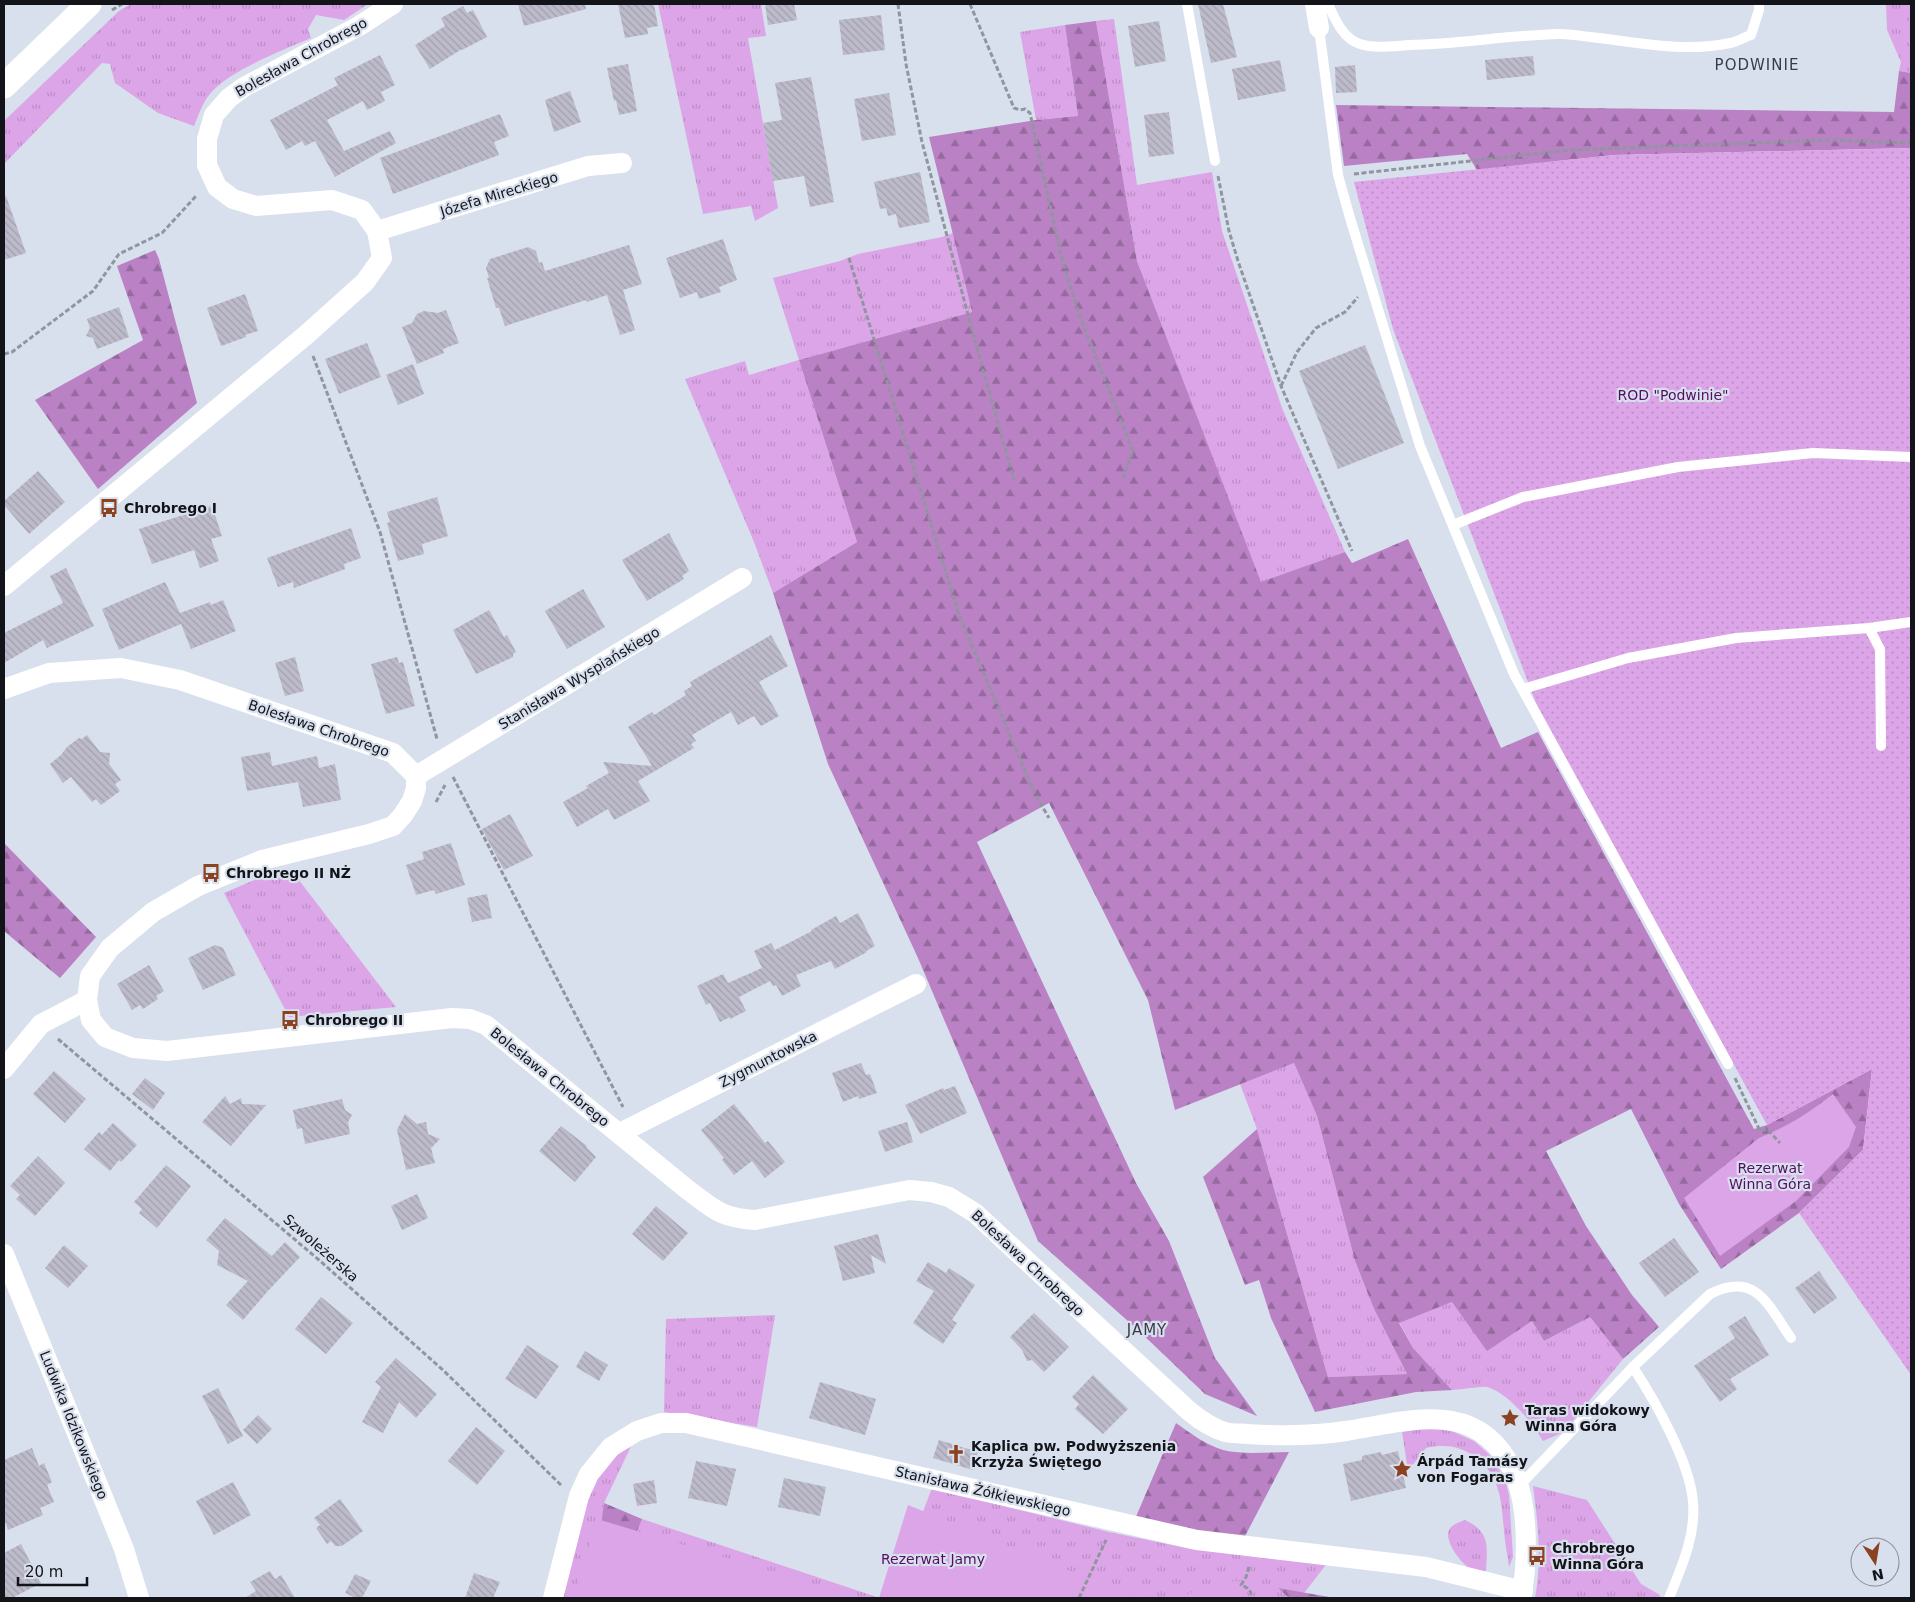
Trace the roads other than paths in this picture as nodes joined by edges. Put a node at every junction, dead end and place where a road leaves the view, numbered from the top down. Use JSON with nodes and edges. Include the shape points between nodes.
{"nodes":[{"id":1,"x":89,"y":4,"type":"edge"},
{"id":2,"x":392,"y":4,"type":"edge"},
{"id":3,"x":1187,"y":4,"type":"edge"},
{"id":4,"x":1315,"y":4,"type":"edge"},
{"id":5,"x":1328,"y":4,"type":"edge"},
{"id":6,"x":1759,"y":4,"type":"edge"},
{"id":7,"x":1318,"y":28,"type":"joint"},
{"id":8,"x":4,"y":86,"type":"edge"},
{"id":9,"x":1215,"y":161,"type":"road end"},
{"id":10,"x":622,"y":162,"type":"dead end"},
{"id":11,"x":377,"y":231,"type":"junction"},
{"id":12,"x":1911,"y":457,"type":"edge"},
{"id":13,"x":1453,"y":525,"type":"junction"},
{"id":14,"x":742,"y":578,"type":"dead end"},
{"id":15,"x":4,"y":586,"type":"edge"},
{"id":16,"x":1911,"y":622,"type":"edge"},
{"id":17,"x":1868,"y":628,"type":"junction"},
{"id":18,"x":4,"y":689,"type":"edge"},
{"id":19,"x":1523,"y":690,"type":"junction"},
{"id":20,"x":1881,"y":746,"type":"dead end"},
{"id":21,"x":416,"y":776,"type":"junction"},
{"id":22,"x":916,"y":984,"type":"dead end"},
{"id":23,"x":87,"y":1000,"type":"junction"},
{"id":24,"x":1728,"y":1064,"type":"road end"},
{"id":25,"x":4,"y":1069,"type":"edge"},
{"id":26,"x":620,"y":1133,"type":"junction"},
{"id":27,"x":4,"y":1254,"type":"edge"},
{"id":28,"x":1791,"y":1338,"type":"dead end"},
{"id":29,"x":1633,"y":1367,"type":"junction"},
{"id":30,"x":1520,"y":1485,"type":"junction"},
{"id":31,"x":1522,"y":1594,"type":"edge"},
{"id":32,"x":139,"y":1598,"type":"edge"},
{"id":33,"x":553,"y":1598,"type":"edge"},
{"id":34,"x":1670,"y":1598,"type":"edge"}],
"edges":[{"from":1,"to":8,"type":"street"},
{"from":2,"to":11,"type":"street","name":"Bolesława Chrobrego","via":[[359,26],[244,87],[214,115],[207,139],[207,165],[217,187],[233,199],[256,206],[332,200],[362,210]]},
{"from":3,"to":9,"type":"lane"},
{"from":4,"to":7,"type":"street"},
{"from":5,"to":6,"type":"lane","via":[[1345,33],[1360,44],[1382,46],[1562,34],[1651,45],[1731,43],[1751,34]]},
{"from":7,"to":13,"type":"lane","via":[[1338,175],[1420,446]]},
{"from":10,"to":11,"type":"street","name":"Józefa Mireckiego","via":[[588,166]]},
{"from":11,"to":15,"type":"street","name":"Bolesława Chrobrego","via":[[382,258],[366,282]]},
{"from":12,"to":13,"type":"lane","via":[[1813,453],[1678,467],[1523,497]]},
{"from":13,"to":19,"type":"lane"},
{"from":14,"to":21,"type":"street","name":"Stanisława Wyspiańskiego"},
{"from":16,"to":17,"type":"lane"},
{"from":17,"to":19,"type":"lane","via":[[1736,638],[1628,658]]},
{"from":17,"to":20,"type":"lane","via":[[1880,649]]},
{"from":18,"to":21,"type":"street","name":"Bolesława Chrobrego","via":[[49,673],[121,668],[180,680],[393,753]]},
{"from":19,"to":24,"type":"lane"},
{"from":21,"to":23,"type":"street","name":"Bolesława Chrobrego","via":[[412,801],[393,826],[262,860],[198,886],[153,912],[110,948],[90,976]]},
{"from":22,"to":26,"type":"street","name":"Zygmuntowska"},
{"from":23,"to":25,"type":"street","via":[[41,1024]]},
{"from":23,"to":26,"type":"street","name":"Bolesława Chrobrego","via":[[91,1020],[105,1037],[133,1048],[167,1051],[452,1018],[470,1019],[486,1025]]},
{"from":26,"to":30,"type":"street","name":"Bolesława Chrobrego","via":[[721,1215],[737,1219],[755,1220],[908,1190],[950,1197],[975,1212],[1206,1424],[1226,1432],[1288,1436],[1345,1431],[1403,1420],[1447,1420],[1486,1434],[1506,1455]]},
{"from":27,"to":32,"type":"street","name":"Ludwika Idzikowskiego","via":[[121,1540]]},
{"from":28,"to":29,"type":"lane","via":[[1760,1293],[1736,1286],[1721,1288],[1710,1294]]},
{"from":29,"to":30,"type":"lane"},
{"from":29,"to":34,"type":"lane","via":[[1651,1395],[1678,1451],[1694,1503],[1687,1550]]},
{"from":30,"to":31,"type":"street","name":"Bolesława Chrobrego","via":[[1526,1530]]},
{"from":31,"to":33,"type":"street","name":"Stanisława Żółkiewskiego","via":[[1426,1567],[1197,1540],[686,1423],[662,1423],[636,1431],[611,1447],[589,1474],[578,1496]]}]}
